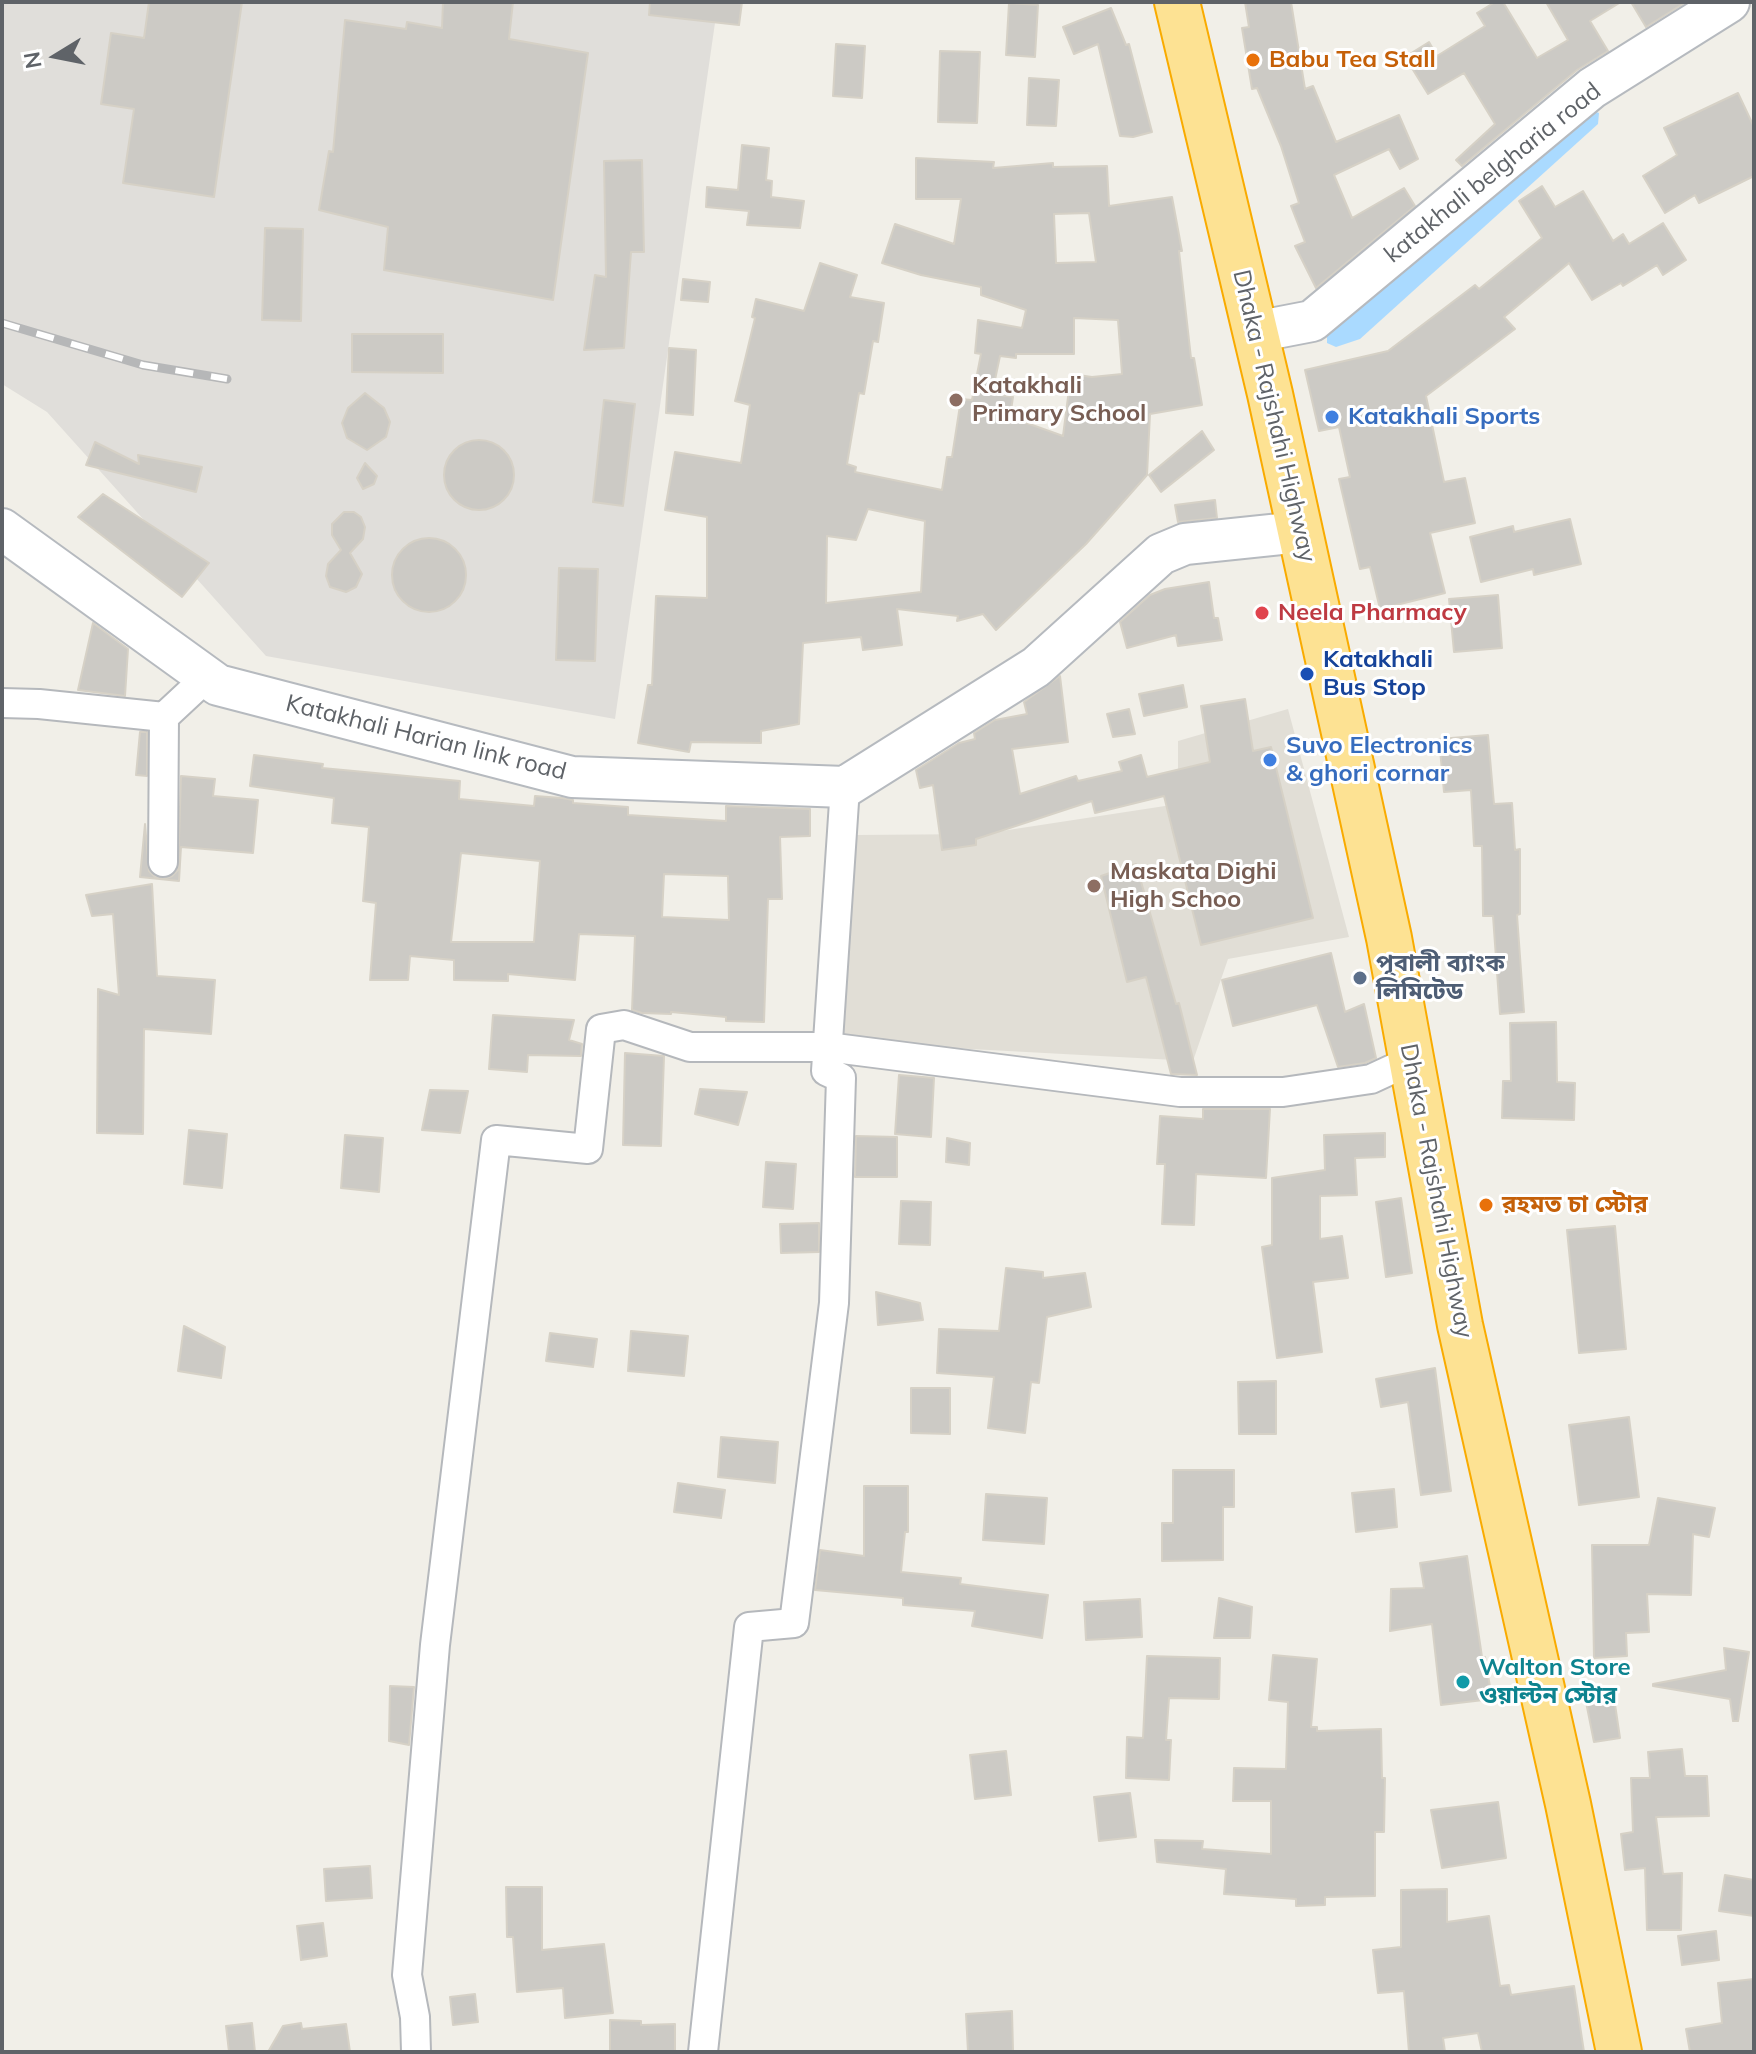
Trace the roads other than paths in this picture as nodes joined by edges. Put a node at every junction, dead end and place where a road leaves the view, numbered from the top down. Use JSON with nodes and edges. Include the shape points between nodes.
{"nodes":[{"id":1,"x":1177,"y":2,"type":"edge"},
{"id":2,"x":1729,"y":2,"type":"edge"},
{"id":3,"x":1255,"y":332,"type":"junction"},
{"id":4,"x":2,"y":529,"type":"edge"},
{"id":5,"x":1300,"y":532,"type":"junction"},
{"id":6,"x":207,"y":677,"type":"junction"},
{"id":7,"x":2,"y":703,"type":"edge"},
{"id":8,"x":164,"y":717,"type":"junction"},
{"id":9,"x":845,"y":787,"type":"junction"},
{"id":10,"x":163,"y":862,"type":"dead end"},
{"id":11,"x":827,"y":1047,"type":"junction"},
{"id":12,"x":1412,"y":1060,"type":"junction"},
{"id":13,"x":416,"y":2052,"type":"edge"},
{"id":14,"x":703,"y":2052,"type":"edge"},
{"id":15,"x":1619,"y":2052,"type":"edge"}],
"edges":[{"from":1,"to":3,"type":"highway","name":"Dhaka - Rajshahi Highway"},
{"from":2,"to":3,"type":"street","name":"katakhali belgharia road","via":[[1592,88],[1312,321]]},
{"from":3,"to":5,"type":"highway","name":"Dhaka - Rajshahi Highway"},
{"from":4,"to":6,"type":"street","name":"Katakhali Harian link road"},
{"from":5,"to":9,"type":"street","via":[[1185,544],[1161,554],[1036,667]]},
{"from":5,"to":12,"type":"highway","name":"Dhaka - Rajshahi Highway"},
{"from":6,"to":8,"type":"street"},
{"from":6,"to":9,"type":"street","name":"Katakhali Harian link road","via":[[218,685],[572,777]]},
{"from":7,"to":8,"type":"street"},
{"from":8,"to":10,"type":"street"},
{"from":9,"to":11,"type":"street"},
{"from":11,"to":12,"type":"street","via":[[1180,1092],[1283,1092],[1371,1079]]},
{"from":11,"to":13,"type":"street","via":[[690,1047],[624,1025],[601,1029],[588,1149],[496,1140],[435,1645],[407,1975]]},
{"from":11,"to":14,"type":"street","via":[[826,1071],[841,1078],[832,1318],[794,1623],[749,1627]]},
{"from":12,"to":15,"type":"highway","name":"Dhaka - Rajshahi Highway","via":[[1460,1325]]}]}
